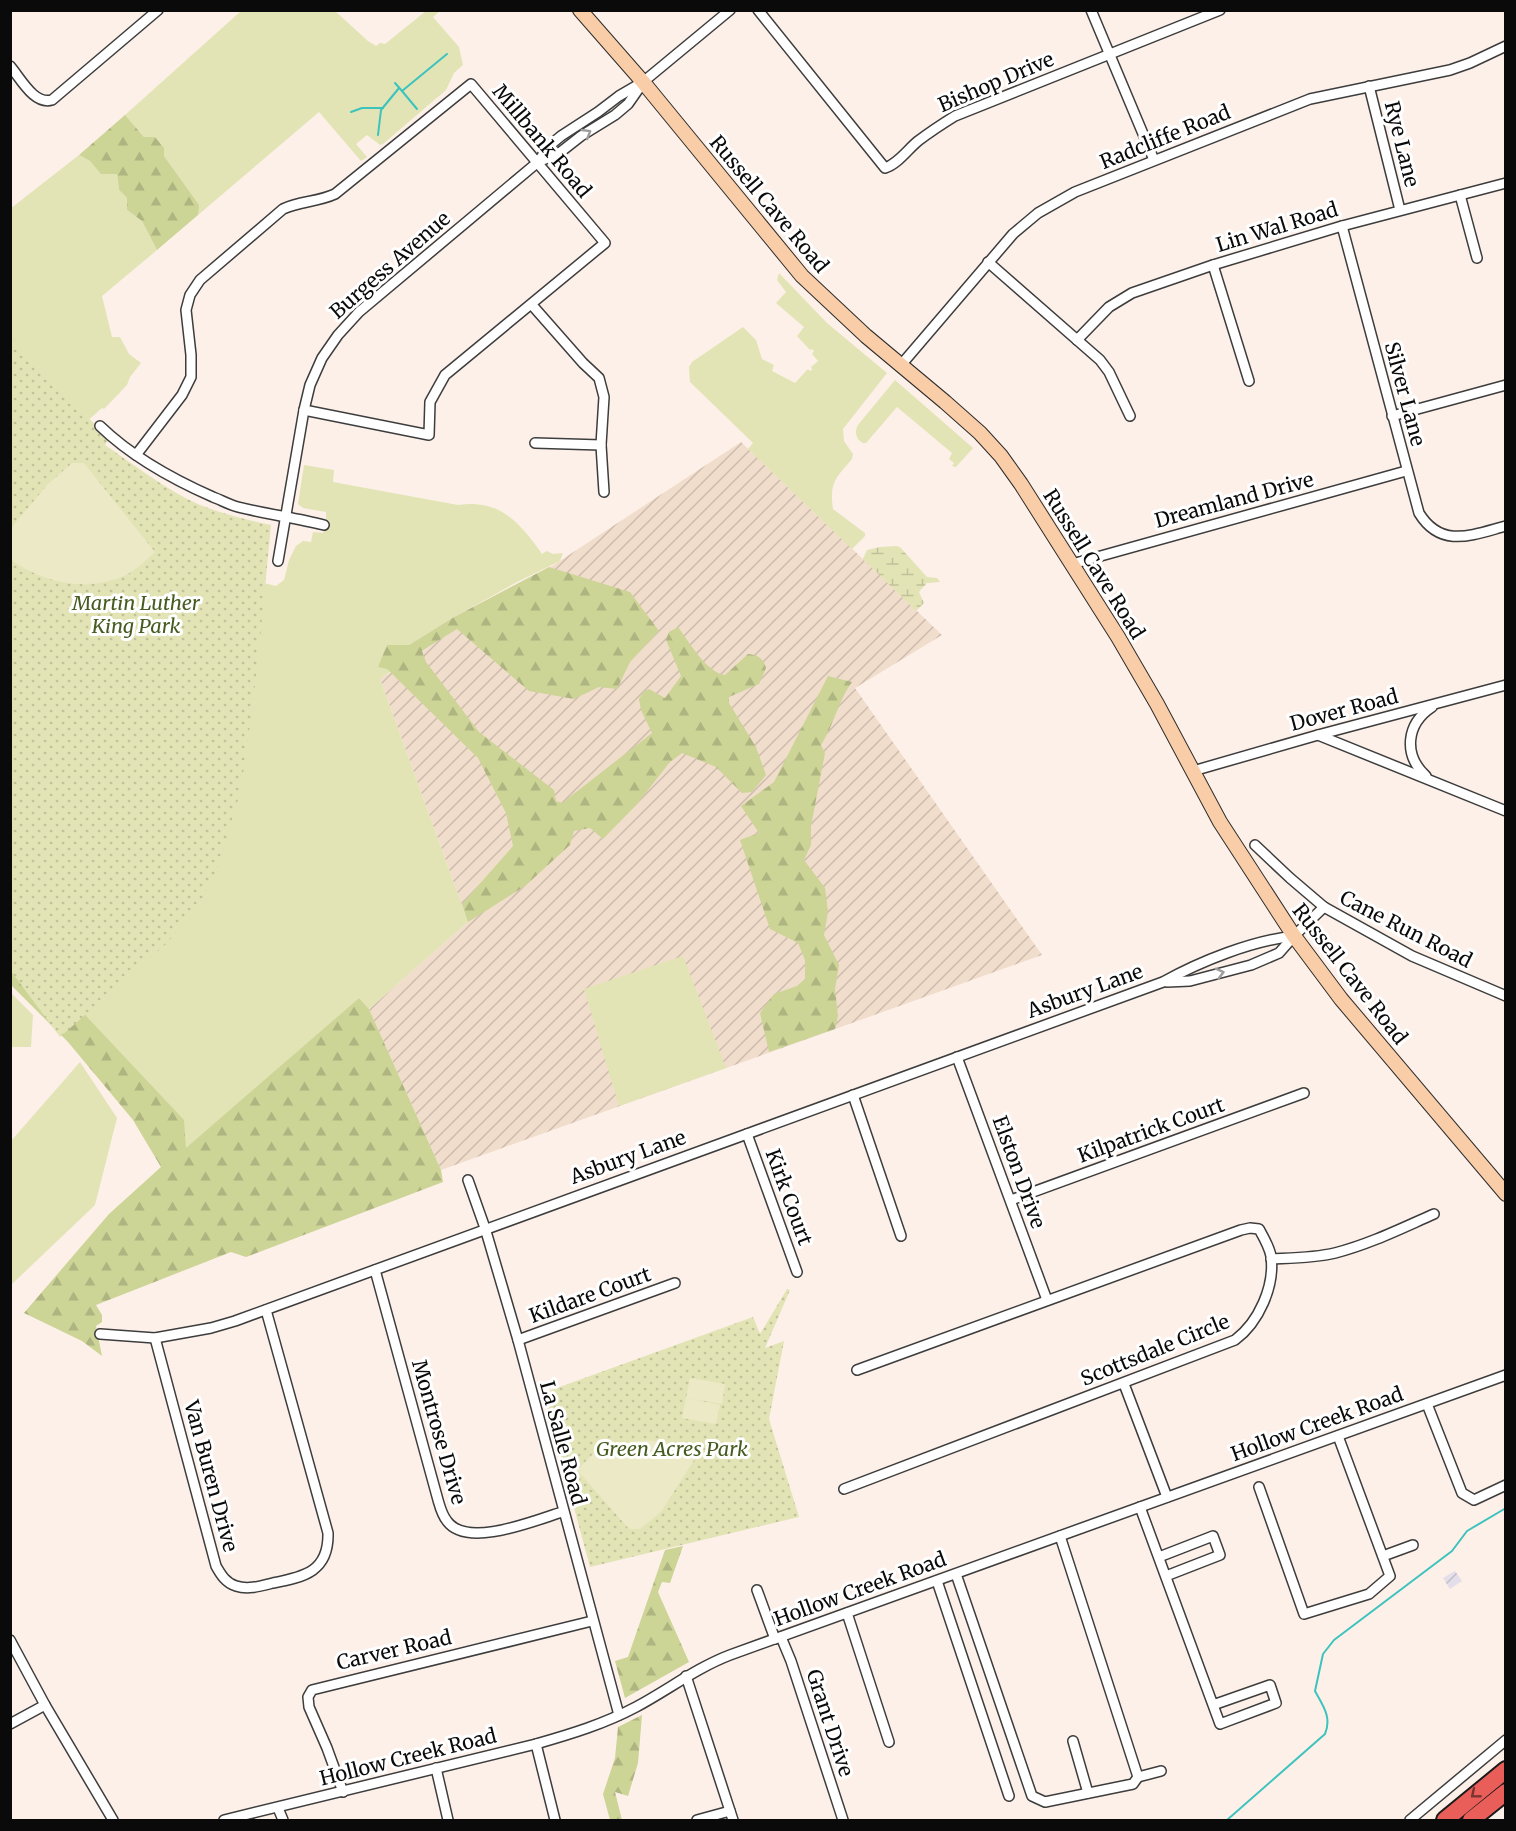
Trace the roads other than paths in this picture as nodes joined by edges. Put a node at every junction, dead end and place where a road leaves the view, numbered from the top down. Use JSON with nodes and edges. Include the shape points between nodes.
{"nodes":[{"id":1,"x":158,"y":10,"type":"edge"},
{"id":2,"x":580,"y":10,"type":"edge"},
{"id":3,"x":730,"y":10,"type":"edge"},
{"id":4,"x":758,"y":10,"type":"edge"},
{"id":5,"x":1091,"y":10,"type":"edge"},
{"id":6,"x":1220,"y":10,"type":"edge"},
{"id":7,"x":1506,"y":46,"type":"edge"},
{"id":8,"x":1109,"y":54,"type":"junction"},
{"id":9,"x":10,"y":66,"type":"edge"},
{"id":10,"x":643,"y":82,"type":"junction"},
{"id":11,"x":1369,"y":86,"type":"junction"},
{"id":12,"x":1154,"y":160,"type":"junction"},
{"id":13,"x":538,"y":162,"type":"junction"},
{"id":14,"x":1506,"y":183,"type":"edge"},
{"id":15,"x":1460,"y":195,"type":"junction"},
{"id":16,"x":1400,"y":210,"type":"junction"},
{"id":17,"x":1342,"y":226,"type":"junction"},
{"id":18,"x":1477,"y":258,"type":"dead end"},
{"id":19,"x":988,"y":262,"type":"junction"},
{"id":20,"x":1213,"y":265,"type":"junction"},
{"id":21,"x":532,"y":305,"type":"junction"},
{"id":22,"x":1077,"y":340,"type":"junction"},
{"id":23,"x":901,"y":365,"type":"junction"},
{"id":24,"x":1249,"y":381,"type":"dead end"},
{"id":25,"x":1506,"y":385,"type":"edge"},
{"id":26,"x":304,"y":410,"type":"junction"},
{"id":27,"x":1130,"y":416,"type":"dead end"},
{"id":28,"x":1392,"y":416,"type":"junction"},
{"id":29,"x":100,"y":426,"type":"dead end"},
{"id":30,"x":535,"y":443,"type":"dead end"},
{"id":31,"x":601,"y":445,"type":"junction"},
{"id":32,"x":136,"y":455,"type":"junction"},
{"id":33,"x":1406,"y":471,"type":"junction"},
{"id":34,"x":604,"y":492,"type":"dead end"},
{"id":35,"x":285,"y":516,"type":"junction"},
{"id":36,"x":324,"y":525,"type":"dead end"},
{"id":37,"x":1506,"y":526,"type":"edge"},
{"id":38,"x":278,"y":561,"type":"dead end"},
{"id":39,"x":1072,"y":564,"type":"junction"},
{"id":40,"x":1506,"y":685,"type":"edge"},
{"id":41,"x":1439,"y":703,"type":"junction"},
{"id":42,"x":1318,"y":735,"type":"junction"},
{"id":43,"x":1193,"y":771,"type":"junction"},
{"id":44,"x":1431,"y":780,"type":"junction"},
{"id":45,"x":1506,"y":811,"type":"edge"},
{"id":46,"x":1255,"y":845,"type":"dead end"},
{"id":47,"x":1324,"y":907,"type":"junction"},
{"id":48,"x":1294,"y":936,"type":"junction"},
{"id":49,"x":1163,"y":982,"type":"junction"},
{"id":50,"x":1506,"y":996,"type":"edge"},
{"id":51,"x":957,"y":1057,"type":"junction"},
{"id":52,"x":1304,"y":1094,"type":"dead end"},
{"id":53,"x":853,"y":1095,"type":"junction"},
{"id":54,"x":747,"y":1134,"type":"junction"},
{"id":55,"x":468,"y":1180,"type":"dead end"},
{"id":56,"x":1506,"y":1194,"type":"edge"},
{"id":57,"x":1011,"y":1200,"type":"junction"},
{"id":58,"x":1434,"y":1214,"type":"dead end"},
{"id":59,"x":485,"y":1228,"type":"junction"},
{"id":60,"x":901,"y":1236,"type":"dead end"},
{"id":61,"x":1271,"y":1259,"type":"junction"},
{"id":62,"x":375,"y":1270,"type":"junction"},
{"id":63,"x":797,"y":1272,"type":"dead end"},
{"id":64,"x":675,"y":1284,"type":"dead end"},
{"id":65,"x":1047,"y":1300,"type":"junction"},
{"id":66,"x":266,"y":1310,"type":"junction"},
{"id":67,"x":100,"y":1334,"type":"dead end"},
{"id":68,"x":155,"y":1338,"type":"junction"},
{"id":69,"x":518,"y":1340,"type":"junction"},
{"id":70,"x":857,"y":1370,"type":"dead end"},
{"id":71,"x":1506,"y":1375,"type":"edge"},
{"id":72,"x":1124,"y":1384,"type":"junction"},
{"id":73,"x":1427,"y":1404,"type":"junction"},
{"id":74,"x":1338,"y":1436,"type":"junction"},
{"id":75,"x":1506,"y":1485,"type":"edge"},
{"id":76,"x":1259,"y":1487,"type":"dead end"},
{"id":77,"x":844,"y":1490,"type":"dead end"},
{"id":78,"x":1167,"y":1497,"type":"junction"},
{"id":79,"x":1140,"y":1507,"type":"junction"},
{"id":80,"x":562,"y":1512,"type":"junction"},
{"id":81,"x":1060,"y":1536,"type":"junction"},
{"id":82,"x":1413,"y":1545,"type":"dead end"},
{"id":83,"x":1383,"y":1556,"type":"junction"},
{"id":84,"x":1159,"y":1557,"type":"junction"},
{"id":85,"x":956,"y":1574,"type":"junction"},
{"id":86,"x":1166,"y":1576,"type":"junction"},
{"id":87,"x":937,"y":1581,"type":"junction"},
{"id":88,"x":757,"y":1590,"type":"dead end"},
{"id":89,"x":847,"y":1613,"type":"junction"},
{"id":90,"x":592,"y":1622,"type":"junction"},
{"id":91,"x":778,"y":1638,"type":"junction"},
{"id":92,"x":10,"y":1640,"type":"edge"},
{"id":93,"x":686,"y":1676,"type":"junction"},
{"id":94,"x":45,"y":1705,"type":"junction"},
{"id":95,"x":1213,"y":1705,"type":"junction"},
{"id":96,"x":619,"y":1715,"type":"junction"},
{"id":97,"x":10,"y":1724,"type":"edge"},
{"id":98,"x":1506,"y":1740,"type":"edge"},
{"id":99,"x":1072,"y":1741,"type":"dead end"},
{"id":100,"x":889,"y":1742,"type":"dead end"},
{"id":101,"x":536,"y":1744,"type":"junction"},
{"id":102,"x":436,"y":1768,"type":"junction"},
{"id":103,"x":1506,"y":1770,"type":"edge"},
{"id":104,"x":1161,"y":1771,"type":"dead end"},
{"id":105,"x":1138,"y":1777,"type":"junction"},
{"id":106,"x":1506,"y":1791,"type":"edge"},
{"id":107,"x":343,"y":1792,"type":"junction"},
{"id":108,"x":1088,"y":1793,"type":"junction"},
{"id":109,"x":1009,"y":1796,"type":"dead end"},
{"id":110,"x":278,"y":1808,"type":"junction"},
{"id":111,"x":731,"y":1816,"type":"edge"},
{"id":112,"x":112,"y":1821,"type":"edge"},
{"id":113,"x":224,"y":1821,"type":"edge"},
{"id":114,"x":283,"y":1821,"type":"edge"},
{"id":115,"x":448,"y":1821,"type":"edge"},
{"id":116,"x":555,"y":1821,"type":"edge"},
{"id":117,"x":697,"y":1821,"type":"edge"},
{"id":118,"x":843,"y":1821,"type":"edge"},
{"id":119,"x":1410,"y":1821,"type":"edge"},
{"id":120,"x":1445,"y":1821,"type":"edge"},
{"id":121,"x":1471,"y":1821,"type":"edge"}],
"edges":[{"from":1,"to":9,"type":"street","via":[[52,100],[36,98]]},
{"from":2,"to":10,"type":"main road","name":"Russell Cave Road"},
{"from":3,"to":10,"type":"street","name":"Burgess Avenue"},
{"from":4,"to":8,"type":"street","name":"Bishop Drive","via":[[885,168],[955,117]]},
{"from":5,"to":8,"type":"street"},
{"from":6,"to":8,"type":"street","name":"Bishop Drive"},
{"from":7,"to":11,"type":"street","name":"Radcliffe Road","via":[[1450,70]]},
{"from":8,"to":12,"type":"street"},
{"from":10,"to":13,"type":"street","name":"Burgess Avenue","via":[[561,136]]},
{"from":10,"to":23,"type":"main road","name":"Russell Cave Road","via":[[802,276]]},
{"from":11,"to":12,"type":"street","name":"Radcliffe Road","via":[[1310,99]]},
{"from":11,"to":16,"type":"street","name":"Rye Lane"},
{"from":12,"to":19,"type":"street","name":"Radcliffe Road","via":[[1055,202],[1026,222]]},
{"from":13,"to":21,"type":"street","name":"Millbank Road","via":[[605,243]]},
{"from":13,"to":26,"type":"street","name":"Burgess Avenue","via":[[359,312],[322,358]]},
{"from":13,"to":32,"type":"street","name":"Millbank Road","via":[[471,84],[335,194],[283,209],[190,294],[186,310],[191,377],[182,395]]},
{"from":14,"to":15,"type":"street","name":"Lin Wal Road"},
{"from":15,"to":16,"type":"street","name":"Lin Wal Road"},
{"from":15,"to":18,"type":"street"},
{"from":16,"to":17,"type":"street","name":"Lin Wal Road"},
{"from":17,"to":20,"type":"street","name":"Lin Wal Road"},
{"from":17,"to":28,"type":"street","name":"Silver Lane"},
{"from":19,"to":22,"type":"street"},
{"from":19,"to":23,"type":"street","name":"Radcliffe Road"},
{"from":20,"to":22,"type":"street","name":"Lin Wal Road","via":[[1132,293],[1094,321]]},
{"from":20,"to":24,"type":"street"},
{"from":21,"to":26,"type":"street","name":"Millbank Road","via":[[446,375],[430,402],[429,435]]},
{"from":21,"to":31,"type":"street","via":[[599,378],[604,397]]},
{"from":22,"to":27,"type":"street","via":[[1109,372]]},
{"from":23,"to":39,"type":"main road","name":"Russell Cave Road","via":[[1001,456]]},
{"from":25,"to":28,"type":"street"},
{"from":26,"to":35,"type":"street","name":"Burgess Avenue"},
{"from":28,"to":33,"type":"street","name":"Silver Lane"},
{"from":29,"to":32,"type":"street"},
{"from":30,"to":31,"type":"street"},
{"from":31,"to":34,"type":"street"},
{"from":32,"to":35,"type":"street","via":[[237,507]]},
{"from":33,"to":37,"type":"street","name":"Silver Lane","via":[[1423,521],[1441,534],[1468,536]]},
{"from":33,"to":39,"type":"street","name":"Dreamland Drive"},
{"from":35,"to":36,"type":"street"},
{"from":35,"to":38,"type":"street","name":"Burgess Avenue"},
{"from":39,"to":43,"type":"main road","name":"Russell Cave Road"},
{"from":40,"to":41,"type":"street","name":"Dover Road"},
{"from":41,"to":42,"type":"street","name":"Dover Road"},
{"from":41,"to":44,"type":"street","via":[[1418,720],[1411,736],[1412,756]]},
{"from":42,"to":43,"type":"street","name":"Dover Road"},
{"from":42,"to":44,"type":"street"},
{"from":43,"to":48,"type":"main road","name":"Russell Cave Road","via":[[1220,822]]},
{"from":44,"to":45,"type":"street"},
{"from":46,"to":47,"type":"street","name":"Cane Run Road"},
{"from":47,"to":48,"type":"street","name":"Cane Run Road"},
{"from":47,"to":50,"type":"street","name":"Cane Run Road","via":[[1412,956]]},
{"from":48,"to":49,"type":"street","name":"Asbury Lane","via":[[1269,939]]},
{"from":49,"to":48,"type":"street","name":"Asbury Lane","one_way":true,"via":[[1190,981],[1251,964],[1279,953]]},
{"from":48,"to":56,"type":"main road","name":"Russell Cave Road","via":[[1341,999]]},
{"from":49,"to":51,"type":"street","name":"Asbury Lane"},
{"from":51,"to":53,"type":"street","name":"Asbury Lane"},
{"from":51,"to":57,"type":"street","name":"Elston Drive"},
{"from":52,"to":57,"type":"street","name":"Kilpatrick Court"},
{"from":53,"to":54,"type":"street","name":"Asbury Lane"},
{"from":53,"to":60,"type":"street"},
{"from":54,"to":59,"type":"street","name":"Asbury Lane"},
{"from":54,"to":63,"type":"street","name":"Kirk Court"},
{"from":55,"to":59,"type":"street","name":"La Salle Road"},
{"from":57,"to":65,"type":"street","name":"Elston Drive"},
{"from":58,"to":61,"type":"street","via":[[1355,1248],[1333,1254]]},
{"from":59,"to":62,"type":"street","name":"Asbury Lane"},
{"from":59,"to":69,"type":"street","name":"La Salle Road"},
{"from":61,"to":65,"type":"street","name":"Scottsdale Circle","via":[[1259,1229],[1250,1228]]},
{"from":61,"to":72,"type":"street","name":"Scottsdale Circle","via":[[1263,1304],[1244,1334]]},
{"from":62,"to":66,"type":"street","name":"Asbury Lane"},
{"from":62,"to":80,"type":"street","name":"Montrose Drive","via":[[447,1522],[459,1530],[479,1534]]},
{"from":64,"to":69,"type":"street","name":"Kildare Court"},
{"from":65,"to":70,"type":"street","name":"Scottsdale Circle"},
{"from":66,"to":68,"type":"street","name":"Asbury Lane","via":[[211,1328]]},
{"from":66,"to":68,"type":"street","name":"Van Buren Drive","via":[[328,1533],[324,1559],[300,1577],[245,1588],[232,1584],[216,1566]]},
{"from":67,"to":68,"type":"street","name":"Asbury Lane"},
{"from":69,"to":80,"type":"street","name":"La Salle Road"},
{"from":71,"to":73,"type":"street","name":"Hollow Creek Road"},
{"from":72,"to":77,"type":"street","name":"Scottsdale Circle"},
{"from":72,"to":78,"type":"street"},
{"from":73,"to":74,"type":"street","name":"Hollow Creek Road"},
{"from":73,"to":75,"type":"street","via":[[1462,1492],[1474,1500]]},
{"from":74,"to":78,"type":"street","name":"Hollow Creek Road"},
{"from":74,"to":83,"type":"street"},
{"from":76,"to":83,"type":"street","via":[[1305,1614],[1369,1594],[1390,1576]]},
{"from":78,"to":79,"type":"street","name":"Hollow Creek Road"},
{"from":79,"to":81,"type":"street","name":"Hollow Creek Road"},
{"from":79,"to":84,"type":"street"},
{"from":80,"to":90,"type":"street","name":"La Salle Road"},
{"from":81,"to":85,"type":"street","name":"Hollow Creek Road"},
{"from":81,"to":105,"type":"street"},
{"from":82,"to":83,"type":"street"},
{"from":84,"to":86,"type":"street"},
{"from":84,"to":86,"type":"street","via":[[1213,1536],[1220,1555]]},
{"from":85,"to":87,"type":"street","name":"Hollow Creek Road"},
{"from":85,"to":108,"type":"street","via":[[1032,1796],[1045,1802]]},
{"from":86,"to":95,"type":"street"},
{"from":87,"to":89,"type":"street","name":"Hollow Creek Road"},
{"from":87,"to":109,"type":"street"},
{"from":88,"to":91,"type":"street","name":"Grant Drive"},
{"from":89,"to":91,"type":"street","name":"Hollow Creek Road"},
{"from":89,"to":100,"type":"street"},
{"from":90,"to":96,"type":"street","name":"La Salle Road"},
{"from":90,"to":107,"type":"street","name":"Carver Road","via":[[312,1690],[309,1707]]},
{"from":91,"to":93,"type":"street","name":"Hollow Creek Road"},
{"from":91,"to":118,"type":"street","name":"Grant Drive","via":[[791,1661]]},
{"from":92,"to":94,"type":"street"},
{"from":93,"to":96,"type":"street","name":"Hollow Creek Road"},
{"from":93,"to":111,"type":"street"},
{"from":94,"to":97,"type":"street"},
{"from":94,"to":112,"type":"street"},
{"from":95,"to":95,"type":"street","via":[[1220,1724],[1276,1703],[1270,1685]]},
{"from":96,"to":101,"type":"street","name":"Hollow Creek Road","via":[[583,1731]]},
{"from":98,"to":119,"type":"street"},
{"from":99,"to":108,"type":"street"},
{"from":101,"to":102,"type":"street","name":"Hollow Creek Road"},
{"from":101,"to":116,"type":"street"},
{"from":102,"to":107,"type":"street","name":"Hollow Creek Road"},
{"from":102,"to":115,"type":"street"},
{"from":103,"to":120,"type":"highway","one_way":true},
{"from":104,"to":105,"type":"street"},
{"from":105,"to":108,"type":"street","via":[[1133,1784]]},
{"from":106,"to":121,"type":"highway"},
{"from":107,"to":110,"type":"street","name":"Hollow Creek Road"},
{"from":110,"to":113,"type":"street","name":"Hollow Creek Road"},
{"from":110,"to":114,"type":"street"},
{"from":111,"to":117,"type":"street"}]}
